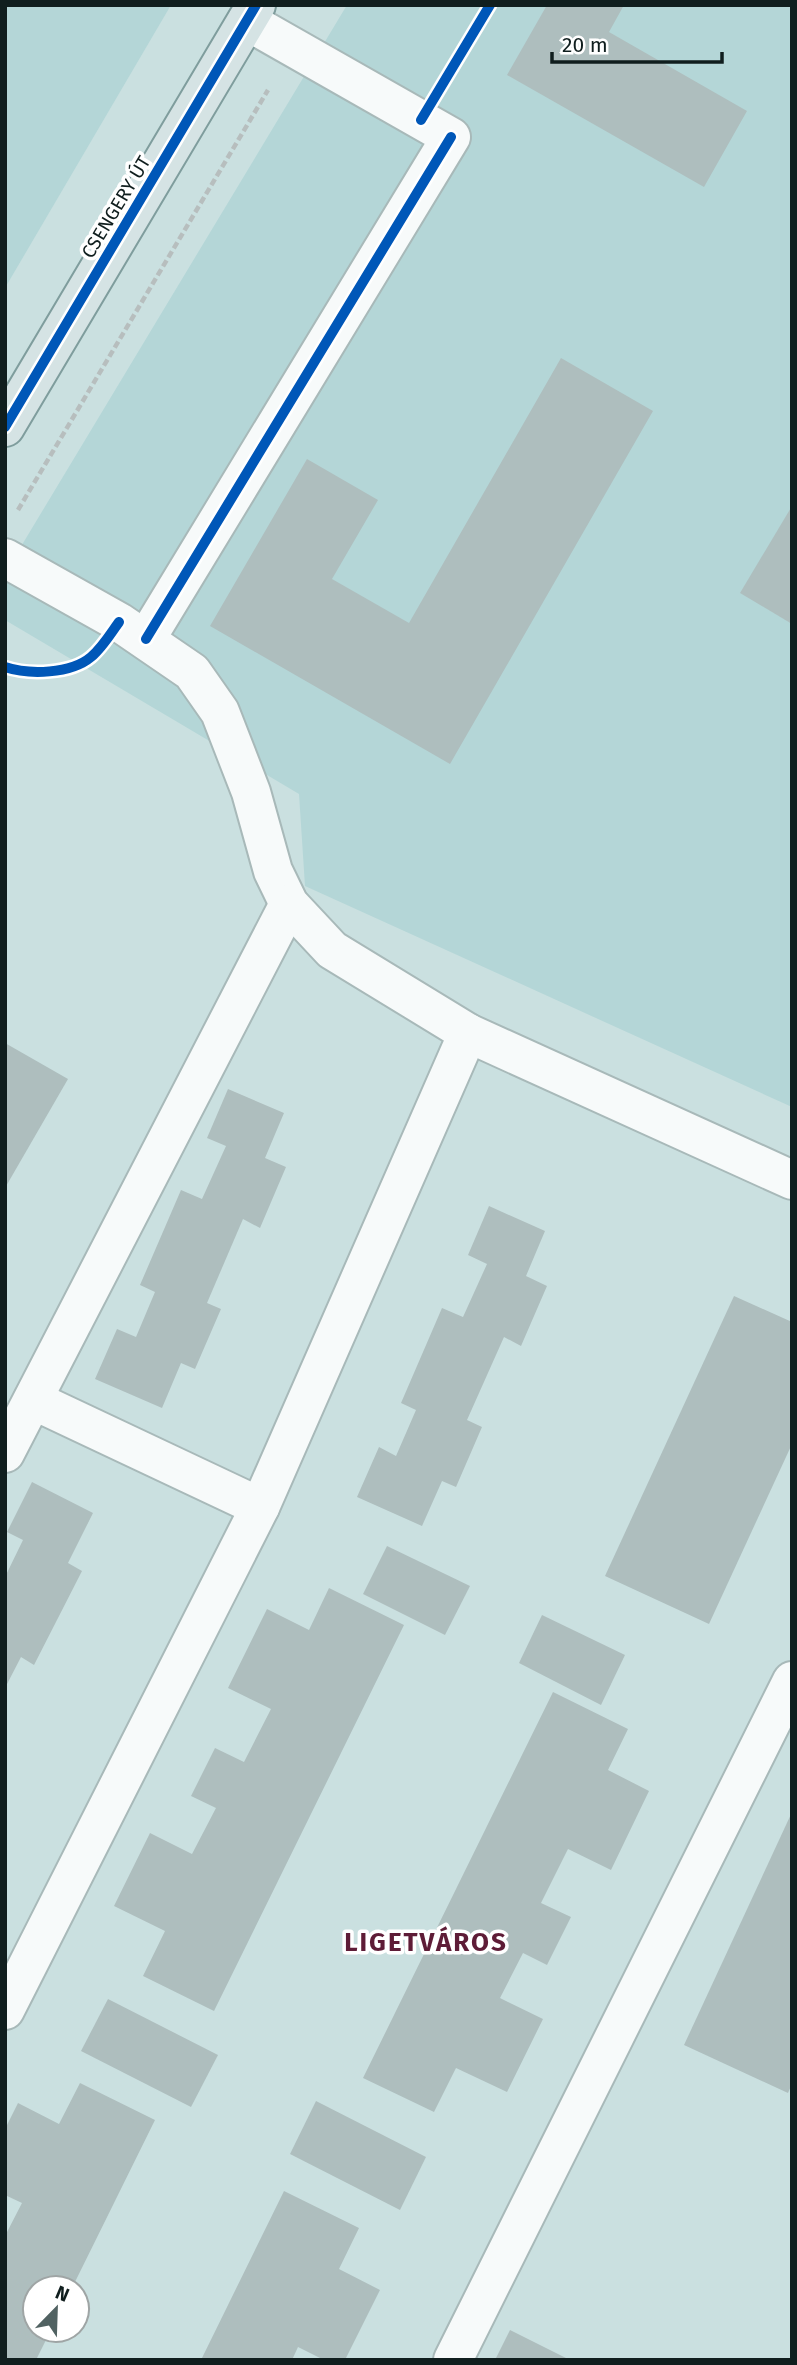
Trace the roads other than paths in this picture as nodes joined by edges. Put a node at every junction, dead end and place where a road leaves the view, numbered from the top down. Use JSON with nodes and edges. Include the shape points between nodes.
{"nodes":[{"id":1,"x":251,"y":13,"type":"edge"},
{"id":2,"x":5,"y":427,"type":"edge"},
{"id":3,"x":5,"y":558,"type":"edge"},
{"id":4,"x":146,"y":639,"type":"junction"},
{"id":5,"x":289,"y":904,"type":"junction"},
{"id":6,"x":468,"y":1033,"type":"junction"},
{"id":7,"x":792,"y":1180,"type":"edge"},
{"id":8,"x":33,"y":1400,"type":"junction"},
{"id":9,"x":5,"y":1453,"type":"edge"},
{"id":10,"x":260,"y":1507,"type":"junction"},
{"id":11,"x":792,"y":1681,"type":"edge"},
{"id":12,"x":5,"y":2010,"type":"edge"},
{"id":13,"x":453,"y":2360,"type":"edge"}],
"edges":[{"from":1,"to":2,"type":"main road","name":"CSENGERY ÚT"},
{"from":1,"to":4,"type":"lane","via":[[294,47],[451,137]]},
{"from":3,"to":4,"type":"lane"},
{"from":4,"to":5,"type":"lane","via":[[192,672],[220,712],[251,792],[273,871]]},
{"from":5,"to":6,"type":"lane","via":[[332,950]]},
{"from":5,"to":8,"type":"lane"},
{"from":6,"to":7,"type":"lane"},
{"from":6,"to":10,"type":"lane"},
{"from":8,"to":9,"type":"lane"},
{"from":8,"to":10,"type":"lane"},
{"from":10,"to":12,"type":"lane"},
{"from":11,"to":13,"type":"lane"}]}
